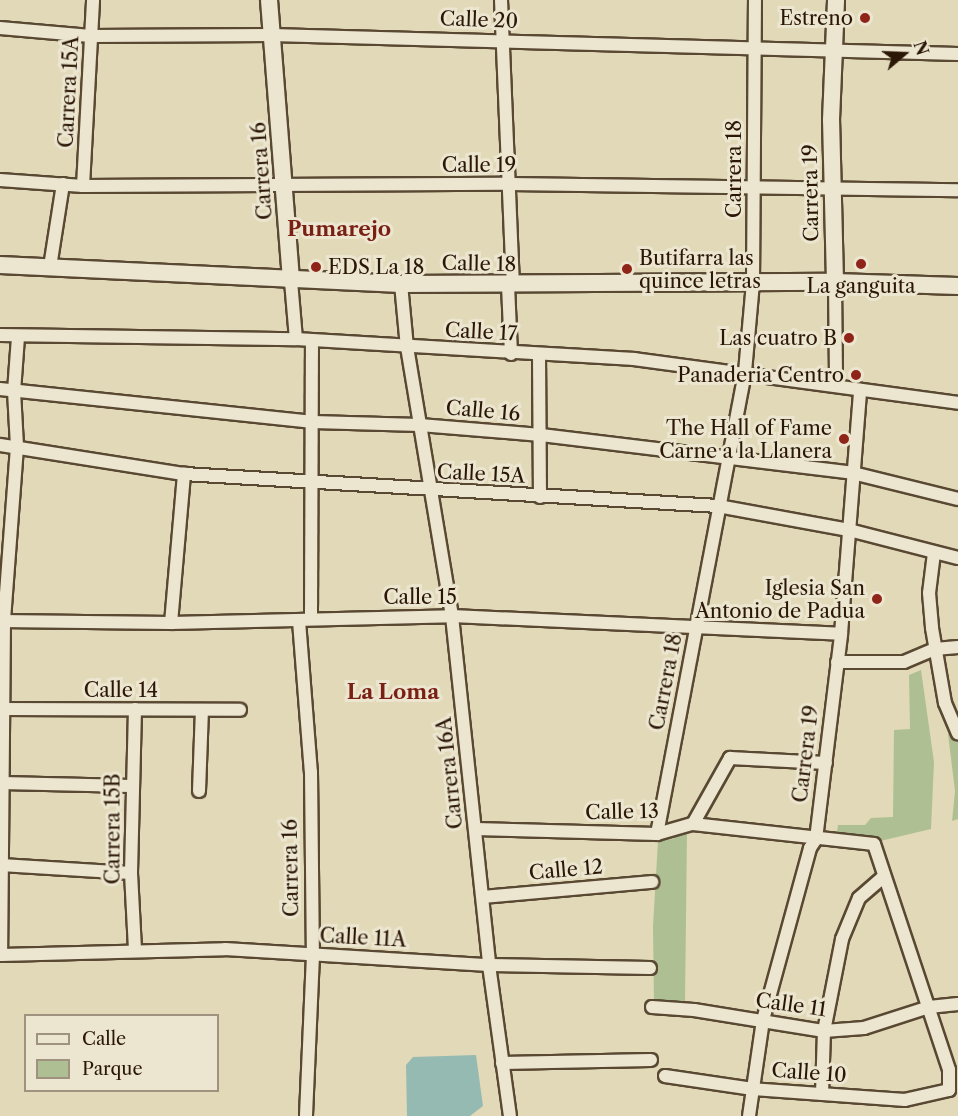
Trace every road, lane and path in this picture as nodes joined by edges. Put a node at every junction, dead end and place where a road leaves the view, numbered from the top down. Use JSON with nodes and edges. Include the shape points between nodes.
{"nodes":[{"id":1,"x":93,"y":0,"type":"edge"},
{"id":2,"x":269,"y":0,"type":"edge"},
{"id":3,"x":501,"y":0,"type":"edge"},
{"id":4,"x":755,"y":0,"type":"edge"},
{"id":5,"x":836,"y":0,"type":"edge"},
{"id":6,"x":0,"y":28,"type":"edge"},
{"id":7,"x":272,"y":34,"type":"junction"},
{"id":8,"x":91,"y":36,"type":"junction"},
{"id":9,"x":503,"y":40,"type":"junction"},
{"id":10,"x":754,"y":48,"type":"junction"},
{"id":11,"x":832,"y":51,"type":"junction"},
{"id":12,"x":958,"y":54,"type":"edge"},
{"id":13,"x":0,"y":180,"type":"edge"},
{"id":14,"x":63,"y":184,"type":"junction"},
{"id":15,"x":285,"y":184,"type":"junction"},
{"id":16,"x":510,"y":184,"type":"junction"},
{"id":17,"x":83,"y":186,"type":"junction"},
{"id":18,"x":752,"y":186,"type":"junction"},
{"id":19,"x":831,"y":189,"type":"junction"},
{"id":20,"x":958,"y":190,"type":"edge"},
{"id":21,"x":0,"y":265,"type":"edge"},
{"id":22,"x":50,"y":267,"type":"junction"},
{"id":23,"x":291,"y":281,"type":"junction"},
{"id":24,"x":835,"y":282,"type":"junction"},
{"id":25,"x":753,"y":283,"type":"junction"},
{"id":26,"x":401,"y":284,"type":"junction"},
{"id":27,"x":511,"y":285,"type":"junction"},
{"id":28,"x":958,"y":286,"type":"edge"},
{"id":29,"x":0,"y":335,"type":"edge"},
{"id":30,"x":18,"y":337,"type":"junction"},
{"id":31,"x":296,"y":339,"type":"junction"},
{"id":32,"x":312,"y":342,"type":"junction"},
{"id":33,"x":407,"y":347,"type":"junction"},
{"id":34,"x":511,"y":354,"type":"junction"},
{"id":35,"x":539,"y":355,"type":"junction"},
{"id":36,"x":745,"y":372,"type":"junction"},
{"id":37,"x":836,"y":385,"type":"junction"},
{"id":38,"x":0,"y":389,"type":"edge"},
{"id":39,"x":860,"y":390,"type":"junction"},
{"id":40,"x":14,"y":391,"type":"junction"},
{"id":41,"x":958,"y":403,"type":"edge"},
{"id":42,"x":313,"y":422,"type":"junction"},
{"id":43,"x":420,"y":425,"type":"junction"},
{"id":44,"x":541,"y":435,"type":"junction"},
{"id":45,"x":0,"y":445,"type":"edge"},
{"id":46,"x":17,"y":447,"type":"junction"},
{"id":47,"x":727,"y":459,"type":"junction"},
{"id":48,"x":854,"y":473,"type":"junction"},
{"id":49,"x":183,"y":474,"type":"junction"},
{"id":50,"x":313,"y":483,"type":"junction"},
{"id":51,"x":431,"y":492,"type":"junction"},
{"id":52,"x":540,"y":496,"type":"junction"},
{"id":53,"x":958,"y":499,"type":"edge"},
{"id":54,"x":718,"y":506,"type":"junction"},
{"id":55,"x":849,"y":530,"type":"junction"},
{"id":56,"x":934,"y":552,"type":"junction"},
{"id":57,"x":958,"y":558,"type":"edge"},
{"id":58,"x":452,"y":616,"type":"junction"},
{"id":59,"x":305,"y":619,"type":"junction"},
{"id":60,"x":2,"y":621,"type":"edge"},
{"id":61,"x":171,"y":623,"type":"junction"},
{"id":62,"x":696,"y":627,"type":"junction"},
{"id":63,"x":841,"y":634,"type":"junction"},
{"id":64,"x":958,"y":647,"type":"edge"},
{"id":65,"x":935,"y":649,"type":"junction"},
{"id":66,"x":837,"y":662,"type":"junction"},
{"id":67,"x":2,"y":709,"type":"junction"},
{"id":68,"x":135,"y":709,"type":"junction"},
{"id":69,"x":202,"y":710,"type":"junction"},
{"id":70,"x":240,"y":710,"type":"dead end"},
{"id":71,"x":958,"y":733,"type":"edge"},
{"id":72,"x":826,"y":763,"type":"junction"},
{"id":73,"x":2,"y":783,"type":"junction"},
{"id":74,"x":131,"y":786,"type":"junction"},
{"id":75,"x":199,"y":792,"type":"dead end"},
{"id":76,"x":693,"y":824,"type":"junction"},
{"id":77,"x":476,"y":829,"type":"junction"},
{"id":78,"x":657,"y":834,"type":"junction"},
{"id":79,"x":816,"y":839,"type":"junction"},
{"id":80,"x":1,"y":866,"type":"edge"},
{"id":81,"x":131,"y":873,"type":"junction"},
{"id":82,"x":884,"y":876,"type":"junction"},
{"id":83,"x":652,"y":882,"type":"dead end"},
{"id":84,"x":483,"y":897,"type":"junction"},
{"id":85,"x":135,"y":949,"type":"junction"},
{"id":86,"x":1,"y":955,"type":"edge"},
{"id":87,"x":313,"y":955,"type":"junction"},
{"id":88,"x":489,"y":966,"type":"junction"},
{"id":89,"x":650,"y":968,"type":"dead end"},
{"id":90,"x":958,"y":1004,"type":"edge"},
{"id":91,"x":929,"y":1006,"type":"junction"},
{"id":92,"x":652,"y":1007,"type":"dead end"},
{"id":93,"x":763,"y":1020,"type":"junction"},
{"id":94,"x":825,"y":1031,"type":"junction"},
{"id":95,"x":651,"y":1060,"type":"dead end"},
{"id":96,"x":502,"y":1063,"type":"junction"},
{"id":97,"x":954,"y":1070,"type":"edge"},
{"id":98,"x":665,"y":1076,"type":"dead end"},
{"id":99,"x":753,"y":1089,"type":"junction"},
{"id":100,"x":822,"y":1094,"type":"junction"},
{"id":101,"x":306,"y":1116,"type":"edge"},
{"id":102,"x":510,"y":1116,"type":"edge"},
{"id":103,"x":749,"y":1116,"type":"edge"}],
"edges":[{"from":1,"to":8,"type":"street","name":"Carrera 15A"},
{"from":2,"to":7,"type":"main road","name":"Carrera 16"},
{"from":3,"to":9,"type":"street"},
{"from":4,"to":10,"type":"street","name":"Carrera 18"},
{"from":5,"to":11,"type":"main road","name":"Carrera 19"},
{"from":6,"to":8,"type":"street","name":"Calle 20"},
{"from":7,"to":8,"type":"street","name":"Calle 20"},
{"from":7,"to":9,"type":"street","name":"Calle 20"},
{"from":7,"to":15,"type":"main road","name":"Carrera 16"},
{"from":8,"to":17,"type":"street","name":"Carrera 15A"},
{"from":9,"to":10,"type":"street","name":"Calle 20"},
{"from":9,"to":16,"type":"street"},
{"from":10,"to":11,"type":"street","name":"Calle 20"},
{"from":10,"to":18,"type":"street","name":"Carrera 18"},
{"from":11,"to":12,"type":"street","name":"Calle 20"},
{"from":11,"to":19,"type":"main road","name":"Carrera 19"},
{"from":13,"to":14,"type":"street","name":"Calle 19"},
{"from":14,"to":17,"type":"street","name":"Calle 19"},
{"from":14,"to":22,"type":"street"},
{"from":15,"to":16,"type":"street","name":"Calle 19"},
{"from":15,"to":17,"type":"street","name":"Calle 19"},
{"from":15,"to":23,"type":"main road","name":"Carrera 16"},
{"from":16,"to":18,"type":"street","name":"Calle 19"},
{"from":16,"to":27,"type":"street"},
{"from":18,"to":19,"type":"street","name":"Calle 19"},
{"from":18,"to":25,"type":"street","name":"Carrera 18"},
{"from":19,"to":20,"type":"street","name":"Calle 19"},
{"from":19,"to":24,"type":"main road","name":"Carrera 19"},
{"from":21,"to":22,"type":"main road","name":"Calle 18"},
{"from":22,"to":23,"type":"main road","name":"Calle 18"},
{"from":23,"to":26,"type":"main road","name":"Calle 18"},
{"from":23,"to":31,"type":"street","name":"Carrera 16"},
{"from":24,"to":25,"type":"main road","name":"Calle 18"},
{"from":24,"to":28,"type":"main road","name":"Calle 18"},
{"from":24,"to":37,"type":"street","name":"Carrera 19"},
{"from":25,"to":27,"type":"main road","name":"Calle 18"},
{"from":25,"to":36,"type":"street","name":"Carrera 18"},
{"from":26,"to":27,"type":"main road","name":"Calle 18"},
{"from":26,"to":33,"type":"street","name":"Carrera 16A"},
{"from":27,"to":34,"type":"street"},
{"from":29,"to":30,"type":"street","name":"Calle 17"},
{"from":30,"to":31,"type":"street","name":"Calle 17"},
{"from":30,"to":40,"type":"street"},
{"from":31,"to":32,"type":"street","name":"Calle 17"},
{"from":32,"to":33,"type":"street","name":"Calle 17"},
{"from":32,"to":42,"type":"street","name":"Carrera 16"},
{"from":33,"to":34,"type":"street","name":"Calle 17"},
{"from":33,"to":43,"type":"street","name":"Carrera 16A"},
{"from":34,"to":35,"type":"street","name":"Calle 17"},
{"from":35,"to":36,"type":"street","name":"Calle 17","via":[[634,359]]},
{"from":35,"to":44,"type":"street"},
{"from":36,"to":37,"type":"street","name":"Calle 17"},
{"from":36,"to":47,"type":"street","name":"Carrera 18"},
{"from":37,"to":39,"type":"street","name":"Calle 17"},
{"from":38,"to":40,"type":"street","name":"Calle 16"},
{"from":39,"to":41,"type":"street","name":"Calle 17"},
{"from":39,"to":48,"type":"street","name":"Carrera 19"},
{"from":40,"to":42,"type":"street","name":"Calle 16"},
{"from":40,"to":46,"type":"street"},
{"from":42,"to":43,"type":"street","name":"Calle 16"},
{"from":42,"to":50,"type":"street","name":"Carrera 16"},
{"from":43,"to":44,"type":"street","name":"Calle 16"},
{"from":43,"to":51,"type":"street","name":"Carrera 16A"},
{"from":44,"to":47,"type":"street","name":"Calle 16"},
{"from":44,"to":52,"type":"street"},
{"from":45,"to":46,"type":"street","name":"Calle 15A"},
{"from":46,"to":49,"type":"street","name":"Calle 15A"},
{"from":46,"to":60,"type":"street"},
{"from":47,"to":48,"type":"street","name":"Calle 16"},
{"from":47,"to":54,"type":"street","name":"Carrera 18"},
{"from":48,"to":53,"type":"street","name":"Calle 16"},
{"from":48,"to":55,"type":"street","name":"Carrera 19"},
{"from":49,"to":50,"type":"street","name":"Calle 15A"},
{"from":49,"to":61,"type":"street"},
{"from":50,"to":51,"type":"street","name":"Calle 15A"},
{"from":50,"to":59,"type":"street","name":"Carrera 16"},
{"from":51,"to":52,"type":"street","name":"Calle 15A"},
{"from":51,"to":58,"type":"street","name":"Carrera 16A"},
{"from":52,"to":54,"type":"street","name":"Calle 15A"},
{"from":54,"to":55,"type":"street","name":"Calle 15A"},
{"from":54,"to":62,"type":"street","name":"Carrera 18"},
{"from":55,"to":56,"type":"street","name":"Calle 15A"},
{"from":55,"to":63,"type":"street","name":"Carrera 19"},
{"from":56,"to":57,"type":"street","name":"Calle 15A"},
{"from":56,"to":65,"type":"street","via":[[929,600]]},
{"from":58,"to":59,"type":"street","name":"Calle 15"},
{"from":58,"to":62,"type":"street","name":"Calle 15"},
{"from":58,"to":77,"type":"street","name":"Carrera 16A"},
{"from":59,"to":61,"type":"street","name":"Calle 15"},
{"from":59,"to":87,"type":"street","name":"Carrera 16"},
{"from":60,"to":61,"type":"street","name":"Calle 15"},
{"from":60,"to":67,"type":"street"},
{"from":62,"to":63,"type":"street","name":"Calle 15"},
{"from":62,"to":78,"type":"street","name":"Carrera 18"},
{"from":63,"to":66,"type":"street","name":"Carrera 19"},
{"from":64,"to":65,"type":"street"},
{"from":65,"to":66,"type":"street","via":[[904,662]]},
{"from":65,"to":71,"type":"street","via":[[945,703]]},
{"from":66,"to":72,"type":"street","name":"Carrera 19"},
{"from":67,"to":68,"type":"street","name":"Calle 14"},
{"from":67,"to":73,"type":"street"},
{"from":68,"to":69,"type":"street","name":"Calle 14"},
{"from":68,"to":74,"type":"street","name":"Carrera 15B"},
{"from":69,"to":70,"type":"street","name":"Calle 14"},
{"from":69,"to":75,"type":"street"},
{"from":72,"to":76,"type":"street","via":[[730,758]]},
{"from":72,"to":79,"type":"street","name":"Carrera 19"},
{"from":73,"to":74,"type":"street"},
{"from":73,"to":80,"type":"street"},
{"from":74,"to":81,"type":"street","name":"Carrera 15B"},
{"from":76,"to":78,"type":"street","name":"Calle 13"},
{"from":76,"to":79,"type":"street","name":"Calle 13"},
{"from":77,"to":78,"type":"street","name":"Calle 13"},
{"from":77,"to":84,"type":"street","name":"Carrera 16A"},
{"from":79,"to":82,"type":"street","name":"Calle 13","via":[[874,844]]},
{"from":79,"to":93,"type":"street","name":"Carrera 19","via":[[810,848]]},
{"from":80,"to":81,"type":"street"},
{"from":80,"to":86,"type":"street"},
{"from":81,"to":85,"type":"street","name":"Carrera 15B"},
{"from":82,"to":91,"type":"street"},
{"from":82,"to":94,"type":"street","via":[[859,898],[852,911]]},
{"from":83,"to":84,"type":"street","name":"Calle 12"},
{"from":84,"to":88,"type":"street","name":"Carrera 16A"},
{"from":85,"to":86,"type":"street","name":"Calle 11A"},
{"from":85,"to":87,"type":"street","name":"Calle 11A"},
{"from":87,"to":88,"type":"street","name":"Calle 11A"},
{"from":87,"to":101,"type":"street","name":"Carrera 16"},
{"from":88,"to":89,"type":"street","name":"Calle 11A"},
{"from":88,"to":96,"type":"street","name":"Carrera 16A"},
{"from":90,"to":91,"type":"street","name":"Calle 11"},
{"from":91,"to":94,"type":"street","name":"Calle 11","via":[[864,1028]]},
{"from":91,"to":97,"type":"street"},
{"from":92,"to":93,"type":"street","name":"Calle 11"},
{"from":93,"to":94,"type":"street","name":"Calle 11"},
{"from":93,"to":99,"type":"street","name":"Carrera 19"},
{"from":94,"to":100,"type":"street"},
{"from":95,"to":96,"type":"street"},
{"from":96,"to":102,"type":"street","name":"Carrera 16A"},
{"from":97,"to":100,"type":"street","name":"Calle 10","via":[[949,1090],[915,1099]]},
{"from":98,"to":99,"type":"street","name":"Calle 10"},
{"from":99,"to":100,"type":"street","name":"Calle 10"},
{"from":99,"to":103,"type":"street","name":"Carrera 19"}]}
